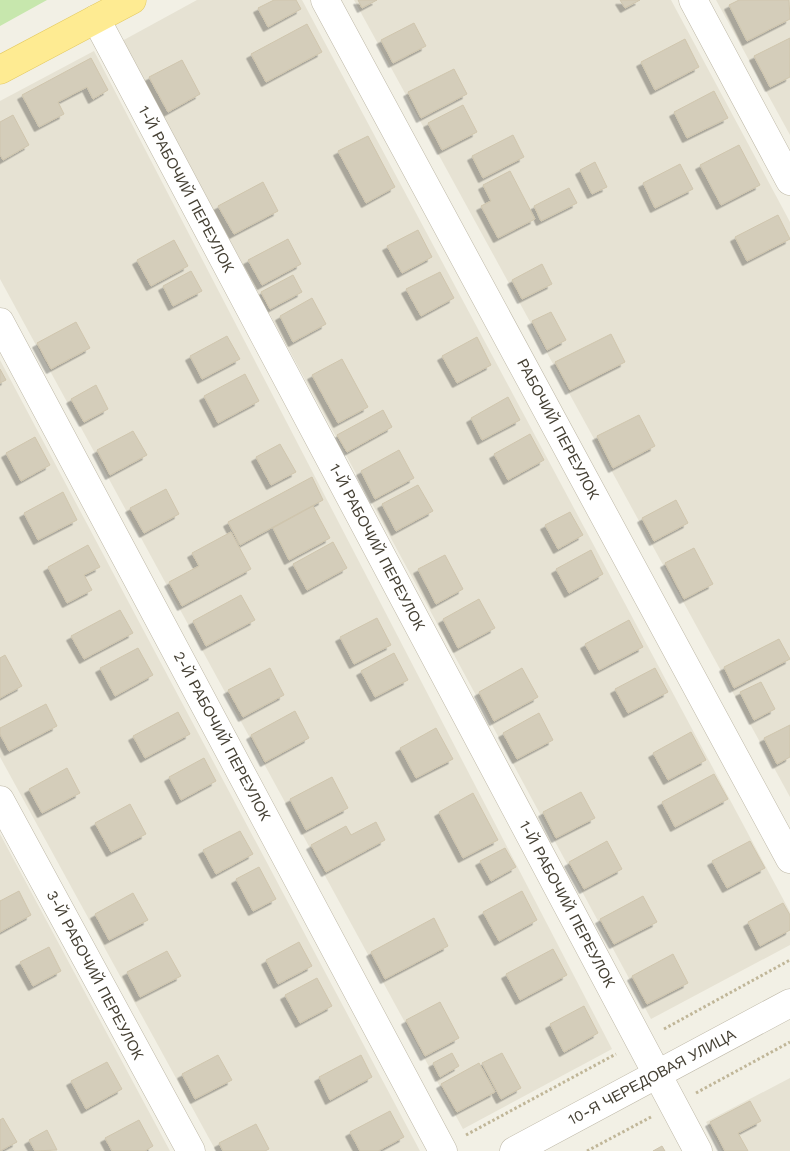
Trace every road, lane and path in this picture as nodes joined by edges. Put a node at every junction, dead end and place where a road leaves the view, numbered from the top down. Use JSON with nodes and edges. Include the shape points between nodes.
{"nodes":[{"id":1,"x":132,"y":0,"type":"edge"},
{"id":2,"x":325,"y":0,"type":"edge"},
{"id":3,"x":693,"y":0,"type":"edge"},
{"id":4,"x":96,"y":19,"type":"junction"},
{"id":5,"x":0,"y":70,"type":"edge"},
{"id":6,"x":790,"y":180,"type":"edge"},
{"id":7,"x":0,"y":322,"type":"edge"},
{"id":8,"x":0,"y":800,"type":"edge"},
{"id":9,"x":790,"y":859,"type":"edge"},
{"id":10,"x":790,"y":960,"type":"edge"},
{"id":11,"x":790,"y":1003,"type":"edge"},
{"id":12,"x":640,"y":1042,"type":"junction"},
{"id":13,"x":658,"y":1074,"type":"junction"},
{"id":14,"x":443,"y":1150,"type":"edge"},
{"id":15,"x":191,"y":1151,"type":"edge"},
{"id":16,"x":514,"y":1151,"type":"edge"},
{"id":17,"x":698,"y":1151,"type":"edge"}],
"edges":[{"from":1,"to":4,"type":"main road"},
{"from":2,"to":9,"type":"street","name":"РАБОЧИЙ ПЕРЕУЛОК"},
{"from":3,"to":6,"type":"street"},
{"from":4,"to":5,"type":"main road"},
{"from":4,"to":12,"type":"street","name":"1-Й РАБОЧИЙ ПЕРЕУЛОК"},
{"from":7,"to":14,"type":"street","name":"2-Й РАБОЧИЙ ПЕРЕУЛОК"},
{"from":8,"to":15,"type":"street","name":"3-Й РАБОЧИЙ ПЕРЕУЛОК"},
{"from":10,"to":12,"type":"path"},
{"from":11,"to":13,"type":"street","name":"10-Я ЧЕРЕДОВАЯ УЛИЦА"},
{"from":12,"to":13,"type":"street","name":"1-Й РАБОЧИЙ ПЕРЕУЛОК"},
{"from":12,"to":14,"type":"path"},
{"from":13,"to":16,"type":"street","name":"10-Я ЧЕРЕДОВАЯ УЛИЦА"},
{"from":13,"to":17,"type":"street","name":"1-Й РАБОЧИЙ ПЕРЕУЛОК"}]}
